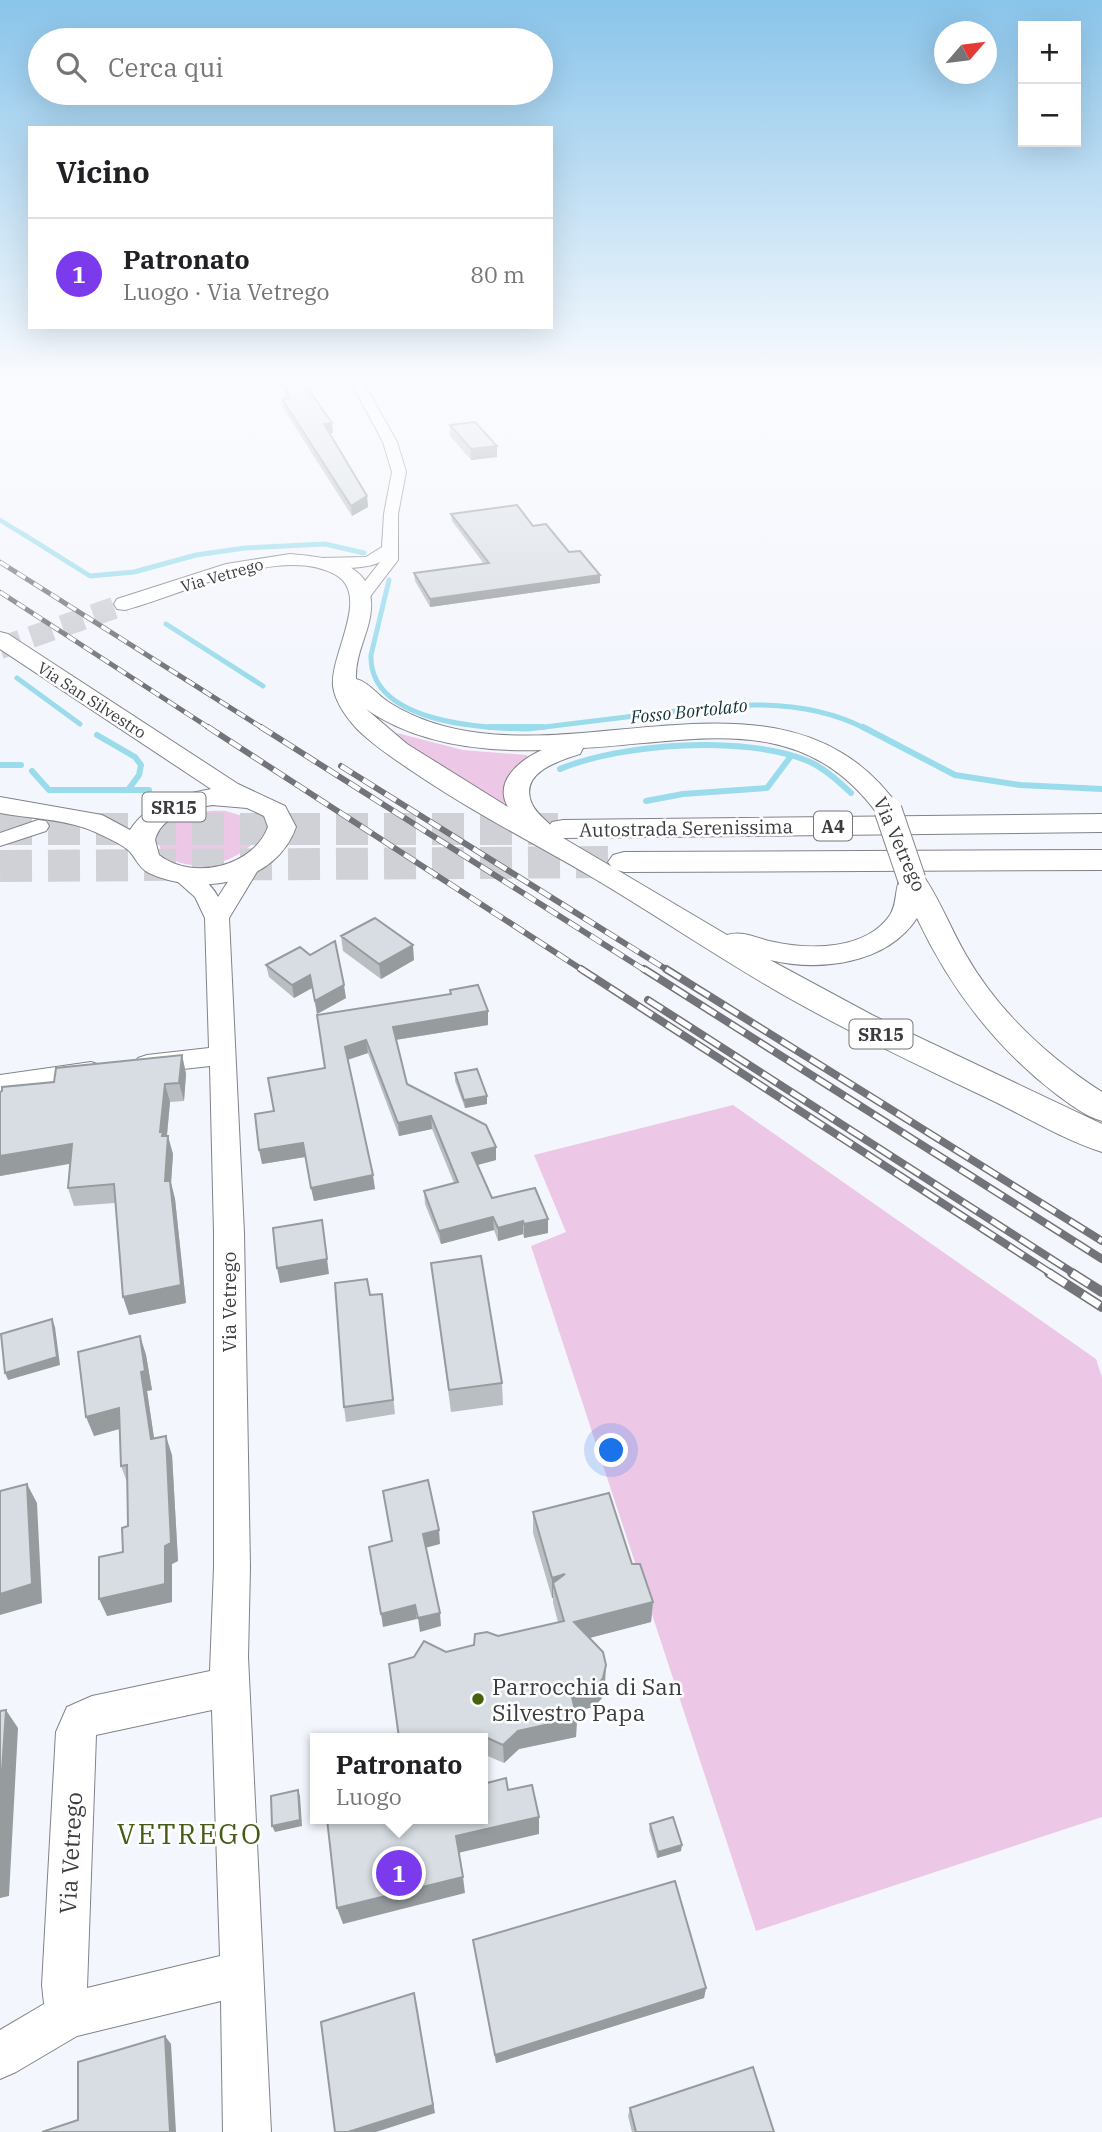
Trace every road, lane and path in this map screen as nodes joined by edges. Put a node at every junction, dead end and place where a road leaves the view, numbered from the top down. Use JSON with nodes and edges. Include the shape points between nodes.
{"nodes":[{"id":1,"x":398,"y":481,"type":"edge"},
{"id":2,"x":390,"y":549,"type":"junction"},
{"id":3,"x":321,"y":563,"type":"junction"},
{"id":4,"x":363,"y":594,"type":"junction"},
{"id":5,"x":125,"y":604,"type":"tunnel mouth"},
{"id":6,"x":0,"y":639,"type":"edge"},
{"id":7,"x":345,"y":666,"type":"junction"},
{"id":8,"x":616,"y":738,"type":"junction"},
{"id":9,"x":184,"y":760,"type":"junction"},
{"id":10,"x":248,"y":799,"type":"junction"},
{"id":11,"x":0,"y":805,"type":"edge"},
{"id":12,"x":171,"y":808,"type":"junction"},
{"id":13,"x":92,"y":821,"type":"junction"},
{"id":14,"x":1102,"y":823,"type":"edge"},
{"id":15,"x":38,"y":826,"type":"dead end"},
{"id":16,"x":0,"y":840,"type":"edge"},
{"id":17,"x":566,"y":840,"type":"junction"},
{"id":18,"x":140,"y":845,"type":"junction"},
{"id":19,"x":1102,"y":860,"type":"edge"},
{"id":20,"x":624,"y":862,"type":"tunnel mouth"},
{"id":21,"x":250,"y":865,"type":"junction"},
{"id":22,"x":180,"y":874,"type":"junction"},
{"id":23,"x":912,"y":880,"type":"junction"},
{"id":24,"x":670,"y":911,"type":"junction"},
{"id":25,"x":217,"y":918,"type":"junction"},
{"id":26,"x":221,"y":1056,"type":"junction"},
{"id":27,"x":0,"y":1084,"type":"edge"},
{"id":28,"x":1102,"y":1109,"type":"edge"},
{"id":29,"x":1102,"y":1139,"type":"edge"},
{"id":30,"x":231,"y":1685,"type":"junction"},
{"id":31,"x":243,"y":1973,"type":"junction"},
{"id":32,"x":69,"y":2015,"type":"junction"},
{"id":33,"x":0,"y":2056,"type":"edge"},
{"id":34,"x":247,"y":2132,"type":"edge"}],
"edges":[{"from":1,"to":2,"type":"street"},
{"from":2,"to":3,"type":"street","name":"Via Vetrego","via":[[369,562]]},
{"from":2,"to":4,"type":"street","via":[[387,567]]},
{"from":3,"to":4,"type":"main road","name":"Via Vetrego","via":[[353,576]]},
{"from":3,"to":5,"type":"main road","name":"Via Vetrego","via":[[287,560],[254,564]]},
{"from":4,"to":7,"type":"main road","number":"SR15"},
{"from":6,"to":9,"type":"main road","name":"Via San Silvestro"},
{"from":7,"to":8,"type":"main road","name":"Via Vetrego","number":"SR15","via":[[358,689],[374,703],[394,716],[441,733],[520,743]]},
{"from":7,"to":17,"type":"main road","number":"SR15","via":[[344,684],[351,702],[385,740],[518,825]]},
{"from":8,"to":17,"type":"main road","number":"SR15","via":[[549,756],[529,767],[517,783],[514,797],[519,809],[533,824]]},
{"from":8,"to":23,"type":"main road","name":"Via Vetrego","number":"SR15","bridge":true,"via":[[727,730],[768,734],[821,751],[872,785],[888,810]]},
{"from":9,"to":10,"type":"main road","name":"Via San Silvestro","number":"SR15"},
{"from":9,"to":12,"type":"main road","number":"SR15","via":[[190,783]]},
{"from":10,"to":12,"type":"main road","name":"Via Vetrego","number":"SR15","via":[[212,797]]},
{"from":10,"to":21,"type":"main road","name":"Via Vetrego","number":"SR15","via":[[279,815],[284,828],[269,854]]},
{"from":11,"to":13,"type":"main road","name":"Via Vetrego","number":"SR15"},
{"from":12,"to":13,"type":"main road","name":"Via Vetrego","number":"SR15"},
{"from":12,"to":18,"type":"main road","number":"SR15","via":[[151,821]]},
{"from":13,"to":18,"type":"main road","name":"Via Vetrego","number":"SR15"},
{"from":14,"to":17,"type":"highway","name":"Autostrada Serenissima","number":"A4"},
{"from":15,"to":16,"type":"street"},
{"from":17,"to":24,"type":"main road","number":"SR15"},
{"from":18,"to":22,"type":"main road","name":"Via Vetrego","number":"SR15","via":[[159,868]]},
{"from":19,"to":20,"type":"highway","name":"Autostrada Serenissima","number":"A4"},
{"from":21,"to":22,"type":"main road","name":"Via Vetrego","number":"SR15","via":[[228,873]]},
{"from":21,"to":25,"type":"street","name":"Via Vetrego"},
{"from":22,"to":25,"type":"street","name":"Via Vetrego","via":[[205,893]]},
{"from":23,"to":24,"type":"main road","number":"SR15","via":[[906,913],[892,930],[867,945],[825,955],[759,949]]},
{"from":23,"to":28,"type":"main road","name":"Via Vetrego","number":"SR15","via":[[955,964],[989,1012],[1032,1057]]},
{"from":24,"to":29,"type":"main road","number":"SR15","via":[[720,945],[896,1042]]},
{"from":25,"to":26,"type":"street","name":"Via Vetrego"},
{"from":26,"to":27,"type":"street"},
{"from":26,"to":30,"type":"street","name":"Via Vetrego","via":[[229,1220]]},
{"from":30,"to":31,"type":"street","name":"Via Vetrego"},
{"from":30,"to":32,"type":"street","name":"Via Vetrego","via":[[81,1721],[76,1732],[64,1972]]},
{"from":31,"to":32,"type":"street"},
{"from":31,"to":34,"type":"street","name":"Via Vetrego"},
{"from":32,"to":33,"type":"street"}]}
